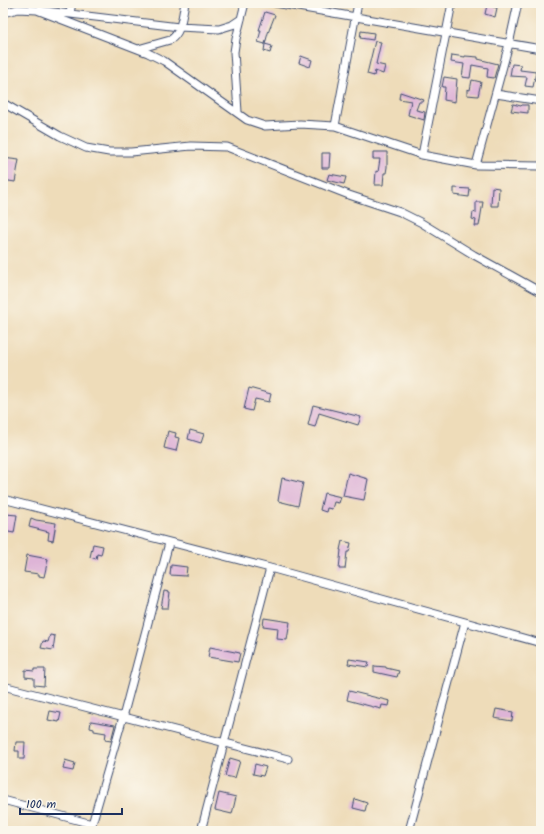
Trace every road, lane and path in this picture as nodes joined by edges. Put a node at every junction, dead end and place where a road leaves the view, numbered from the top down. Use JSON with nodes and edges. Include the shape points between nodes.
{"nodes":[{"id":1,"x":72,"y":3,"type":"edge"},
{"id":2,"x":185,"y":3,"type":"edge"},
{"id":3,"x":245,"y":3,"type":"edge"},
{"id":4,"x":274,"y":3,"type":"edge"},
{"id":5,"x":358,"y":3,"type":"edge"},
{"id":6,"x":452,"y":3,"type":"edge"},
{"id":7,"x":518,"y":3,"type":"edge"},
{"id":8,"x":37,"y":10,"type":"junction"},
{"id":9,"x":3,"y":13,"type":"edge"},
{"id":10,"x":70,"y":13,"type":"junction"},
{"id":11,"x":356,"y":17,"type":"junction"},
{"id":12,"x":241,"y":19,"type":"junction"},
{"id":13,"x":179,"y":27,"type":"junction"},
{"id":14,"x":445,"y":33,"type":"junction"},
{"id":15,"x":509,"y":44,"type":"junction"},
{"id":16,"x":138,"y":49,"type":"junction"},
{"id":17,"x":541,"y":49,"type":"edge"},
{"id":18,"x":496,"y":94,"type":"junction"},
{"id":19,"x":541,"y":101,"type":"edge"},
{"id":20,"x":3,"y":103,"type":"edge"},
{"id":21,"x":238,"y":112,"type":"junction"},
{"id":22,"x":335,"y":126,"type":"junction"},
{"id":23,"x":422,"y":155,"type":"junction"},
{"id":24,"x":476,"y":165,"type":"junction"},
{"id":25,"x":541,"y":166,"type":"edge"},
{"id":26,"x":541,"y":292,"type":"edge"},
{"id":27,"x":3,"y":499,"type":"edge"},
{"id":28,"x":169,"y":543,"type":"junction"},
{"id":29,"x":270,"y":568,"type":"junction"},
{"id":30,"x":465,"y":622,"type":"junction"},
{"id":31,"x":541,"y":643,"type":"edge"},
{"id":32,"x":3,"y":686,"type":"edge"},
{"id":33,"x":123,"y":717,"type":"junction"},
{"id":34,"x":225,"y":742,"type":"junction"},
{"id":35,"x":288,"y":759,"type":"dead end"},
{"id":36,"x":3,"y":800,"type":"edge"},
{"id":37,"x":91,"y":828,"type":"edge"},
{"id":38,"x":201,"y":831,"type":"edge"},
{"id":39,"x":409,"y":831,"type":"edge"}],
"edges":[{"from":1,"to":10,"type":"street"},
{"from":2,"to":13,"type":"street"},
{"from":3,"to":12,"type":"street"},
{"from":4,"to":11,"type":"street"},
{"from":5,"to":11,"type":"street"},
{"from":6,"to":14,"type":"street"},
{"from":7,"to":15,"type":"street"},
{"from":8,"to":9,"type":"street","via":[[18,9]]},
{"from":8,"to":10,"type":"street"},
{"from":8,"to":16,"type":"street"},
{"from":10,"to":13,"type":"street"},
{"from":11,"to":14,"type":"street"},
{"from":11,"to":22,"type":"street"},
{"from":12,"to":13,"type":"street","via":[[219,29]]},
{"from":12,"to":21,"type":"street","via":[[234,52]]},
{"from":13,"to":16,"type":"street","via":[[178,33],[170,40]]},
{"from":14,"to":15,"type":"street"},
{"from":14,"to":23,"type":"street"},
{"from":15,"to":17,"type":"street"},
{"from":15,"to":18,"type":"street"},
{"from":16,"to":21,"type":"street","via":[[164,61]]},
{"from":18,"to":19,"type":"street"},
{"from":18,"to":24,"type":"street"},
{"from":20,"to":26,"type":"street","via":[[86,148],[131,152],[191,146],[227,147],[400,212]]},
{"from":21,"to":22,"type":"street","via":[[247,120],[266,126]]},
{"from":22,"to":23,"type":"street"},
{"from":23,"to":24,"type":"street"},
{"from":24,"to":25,"type":"street"},
{"from":27,"to":28,"type":"street"},
{"from":28,"to":29,"type":"street"},
{"from":28,"to":33,"type":"street"},
{"from":29,"to":30,"type":"street"},
{"from":29,"to":34,"type":"street"},
{"from":30,"to":31,"type":"street"},
{"from":30,"to":39,"type":"street"},
{"from":32,"to":33,"type":"street"},
{"from":33,"to":34,"type":"street"},
{"from":33,"to":37,"type":"street"},
{"from":34,"to":35,"type":"street"},
{"from":34,"to":38,"type":"street"},
{"from":36,"to":37,"type":"street"}]}
